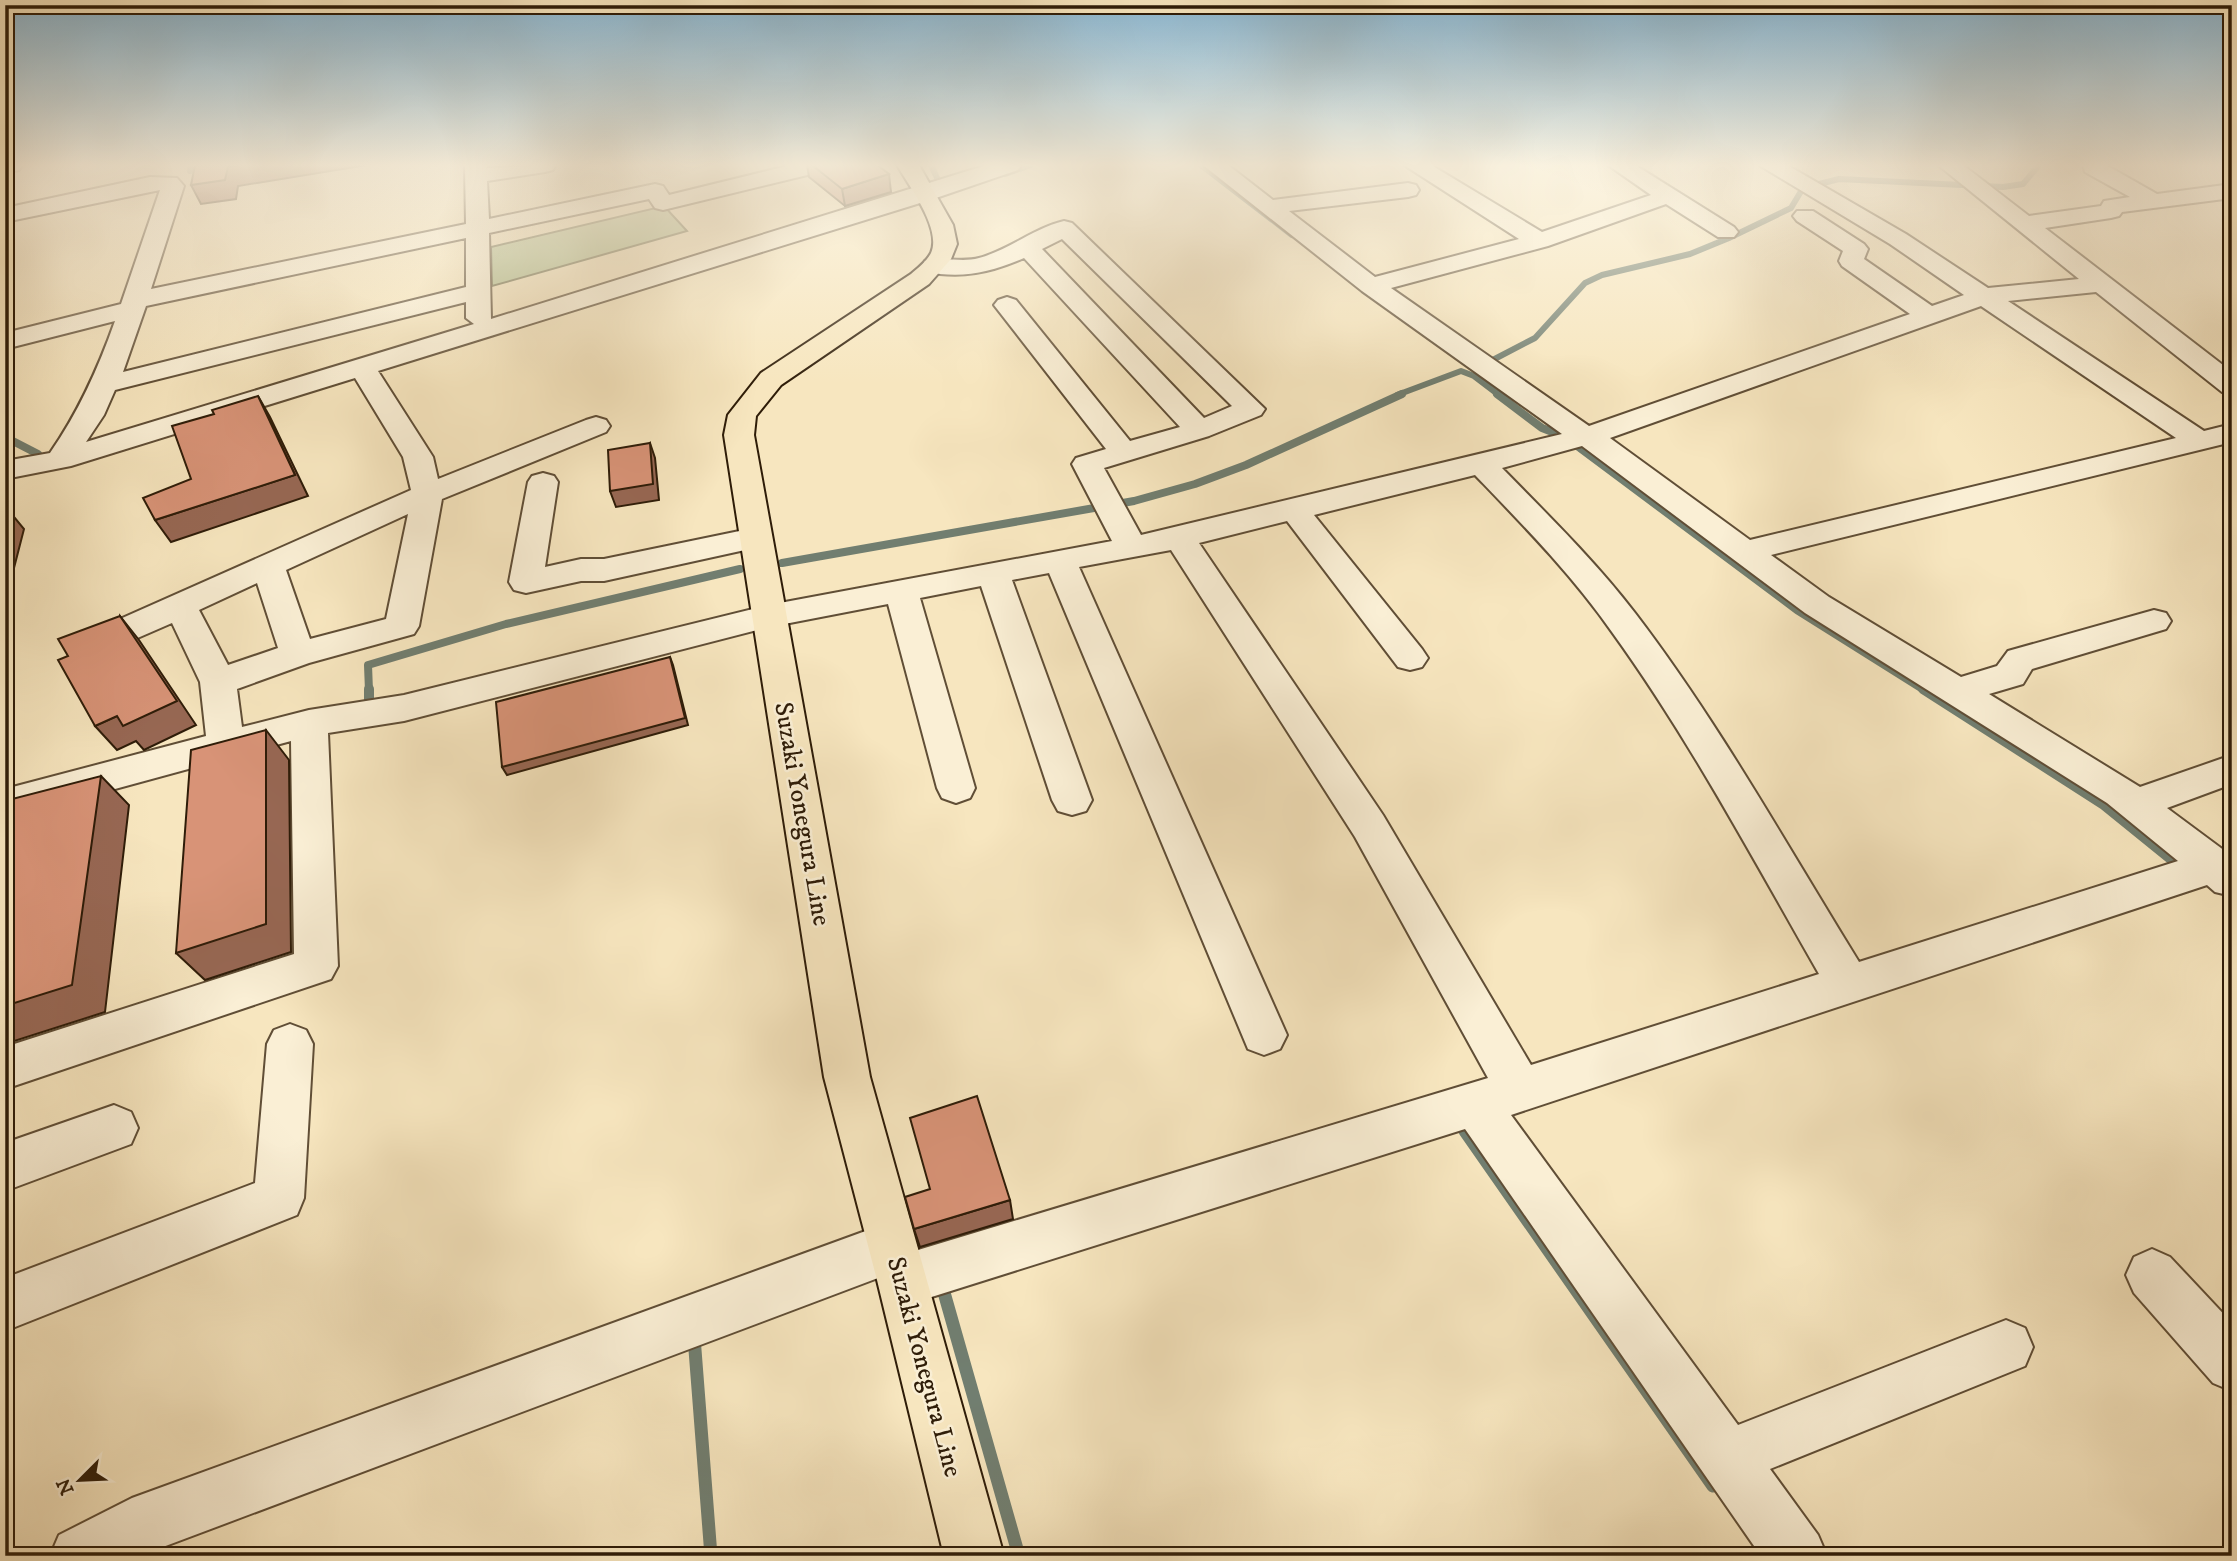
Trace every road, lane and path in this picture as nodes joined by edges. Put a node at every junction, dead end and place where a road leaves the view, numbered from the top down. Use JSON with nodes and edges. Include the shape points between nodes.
{"nodes":[{"id":1,"x":156,"y":238,"type":"edge"},
{"id":2,"x":438,"y":238,"type":"edge"},
{"id":3,"x":478,"y":238,"type":"edge"},
{"id":4,"x":766,"y":238,"type":"edge"},
{"id":5,"x":944,"y":238,"type":"edge"},
{"id":6,"x":1045,"y":238,"type":"edge"},
{"id":7,"x":1074,"y":238,"type":"edge"},
{"id":8,"x":1308,"y":238,"type":"edge"},
{"id":9,"x":1535,"y":238,"type":"edge"},
{"id":10,"x":1549,"y":238,"type":"edge"},
{"id":11,"x":1839,"y":238,"type":"edge"},
{"id":12,"x":1896,"y":238,"type":"edge"},
{"id":13,"x":2044,"y":238,"type":"edge"},
{"id":14,"x":1540,"y":241,"type":"junction"},
{"id":15,"x":1027,"y":247,"type":"junction"},
{"id":16,"x":934,"y":266,"type":"junction"},
{"id":17,"x":2101,"y":284,"type":"junction"},
{"id":18,"x":1371,"y":286,"type":"junction"},
{"id":19,"x":479,"y":291,"type":"junction"},
{"id":20,"x":1985,"y":296,"type":"junction"},
{"id":21,"x":135,"y":305,"type":"junction"},
{"id":22,"x":1007,"y":305,"type":"dead end"},
{"id":23,"x":1930,"y":316,"type":"junction"},
{"id":24,"x":480,"y":331,"type":"junction"},
{"id":25,"x":5,"y":341,"type":"edge"},
{"id":26,"x":364,"y":371,"type":"junction"},
{"id":27,"x":103,"y":385,"type":"junction"},
{"id":28,"x":2232,"y":387,"type":"edge"},
{"id":29,"x":596,"y":426,"type":"dead end"},
{"id":30,"x":1199,"y":430,"type":"junction"},
{"id":31,"x":1578,"y":438,"type":"junction"},
{"id":32,"x":2221,"y":438,"type":"edge"},
{"id":33,"x":1124,"y":453,"type":"junction"},
{"id":34,"x":60,"y":460,"type":"junction"},
{"id":35,"x":1482,"y":464,"type":"junction"},
{"id":36,"x":5,"y":470,"type":"edge"},
{"id":37,"x":543,"y":482,"type":"dead end"},
{"id":38,"x":428,"y":494,"type":"junction"},
{"id":39,"x":1294,"y":510,"type":"junction"},
{"id":40,"x":754,"y":538,"type":"junction"},
{"id":41,"x":1180,"y":538,"type":"junction"},
{"id":42,"x":1131,"y":547,"type":"junction"},
{"id":43,"x":1742,"y":552,"type":"junction"},
{"id":44,"x":1060,"y":561,"type":"junction"},
{"id":45,"x":268,"y":566,"type":"junction"},
{"id":46,"x":993,"y":573,"type":"junction"},
{"id":47,"x":901,"y":590,"type":"junction"},
{"id":48,"x":180,"y":605,"type":"junction"},
{"id":49,"x":769,"y":616,"type":"junction"},
{"id":50,"x":2154,"y":621,"type":"dead end"},
{"id":51,"x":114,"y":635,"type":"edge"},
{"id":52,"x":298,"y":654,"type":"junction"},
{"id":53,"x":1410,"y":658,"type":"dead end"},
{"id":54,"x":218,"y":682,"type":"junction"},
{"id":55,"x":1956,"y":691,"type":"junction"},
{"id":56,"x":309,"y":723,"type":"junction"},
{"id":57,"x":226,"y":744,"type":"junction"},
{"id":58,"x":2232,"y":769,"type":"edge"},
{"id":59,"x":956,"y":788,"type":"dead end"},
{"id":60,"x":1072,"y":800,"type":"dead end"},
{"id":61,"x":5,"y":804,"type":"edge"},
{"id":62,"x":2135,"y":804,"type":"junction"},
{"id":63,"x":2209,"y":874,"type":"edge"},
{"id":64,"x":1849,"y":985,"type":"junction"},
{"id":65,"x":1265,"y":1035,"type":"dead end"},
{"id":66,"x":290,"y":1044,"type":"dead end"},
{"id":67,"x":5,"y":1068,"type":"edge"},
{"id":68,"x":1497,"y":1097,"type":"junction"},
{"id":69,"x":114,"y":1128,"type":"dead end"},
{"id":70,"x":5,"y":1167,"type":"edge"},
{"id":71,"x":898,"y":1264,"type":"junction"},
{"id":72,"x":2152,"y":1275,"type":"dead end"},
{"id":73,"x":5,"y":1305,"type":"edge"},
{"id":74,"x":2006,"y":1347,"type":"dead end"},
{"id":75,"x":2232,"y":1364,"type":"edge"},
{"id":76,"x":1727,"y":1458,"type":"junction"},
{"id":77,"x":80,"y":1556,"type":"edge"},
{"id":78,"x":974,"y":1556,"type":"edge"},
{"id":79,"x":1797,"y":1556,"type":"edge"}],
"edges":[{"from":1,"to":21,"type":"street"},
{"from":2,"to":21,"type":"street"},
{"from":3,"to":19,"type":"street"},
{"from":4,"to":24,"type":"street"},
{"from":5,"to":16,"type":"main road"},
{"from":6,"to":15,"type":"street"},
{"from":7,"to":30,"type":"street","via":[[1251,409]]},
{"from":8,"to":18,"type":"street"},
{"from":9,"to":14,"type":"street"},
{"from":10,"to":14,"type":"street"},
{"from":11,"to":23,"type":"street","via":[[1856,249],[1851,261]]},
{"from":12,"to":20,"type":"street"},
{"from":13,"to":17,"type":"street"},
{"from":14,"to":18,"type":"street"},
{"from":15,"to":16,"type":"street","via":[[982,264]]},
{"from":15,"to":30,"type":"street"},
{"from":16,"to":40,"type":"main road","name":"Suzaki Yonegura Line","via":[[771,379],[741,415],[738,435]]},
{"from":17,"to":20,"type":"street"},
{"from":17,"to":28,"type":"street"},
{"from":18,"to":31,"type":"street"},
{"from":19,"to":24,"type":"street"},
{"from":19,"to":27,"type":"street"},
{"from":20,"to":23,"type":"street"},
{"from":20,"to":32,"type":"street"},
{"from":21,"to":25,"type":"street"},
{"from":21,"to":27,"type":"street"},
{"from":22,"to":33,"type":"street"},
{"from":23,"to":31,"type":"street"},
{"from":24,"to":26,"type":"street"},
{"from":26,"to":34,"type":"street"},
{"from":26,"to":38,"type":"street","via":[[418,457]]},
{"from":27,"to":34,"type":"street","via":[[90,415]]},
{"from":29,"to":38,"type":"street"},
{"from":30,"to":33,"type":"street"},
{"from":31,"to":35,"type":"street"},
{"from":31,"to":43,"type":"street"},
{"from":32,"to":43,"type":"street"},
{"from":33,"to":42,"type":"street","via":[[1087,464]]},
{"from":34,"to":36,"type":"street"},
{"from":35,"to":39,"type":"street"},
{"from":35,"to":64,"type":"street","via":[[1624,622],[1698,734]]},
{"from":37,"to":40,"type":"street","via":[[526,582]]},
{"from":38,"to":45,"type":"street"},
{"from":38,"to":52,"type":"street","via":[[401,626]]},
{"from":39,"to":41,"type":"street"},
{"from":39,"to":53,"type":"street"},
{"from":40,"to":49,"type":"main road","name":"Suzaki Yonegura Line"},
{"from":41,"to":42,"type":"street"},
{"from":41,"to":68,"type":"street","via":[[1369,826]]},
{"from":42,"to":44,"type":"street"},
{"from":43,"to":55,"type":"street","via":[[1817,605]]},
{"from":44,"to":46,"type":"street"},
{"from":44,"to":65,"type":"street"},
{"from":45,"to":48,"type":"street"},
{"from":45,"to":52,"type":"street"},
{"from":46,"to":47,"type":"street"},
{"from":46,"to":60,"type":"street"},
{"from":47,"to":49,"type":"street"},
{"from":47,"to":59,"type":"street"},
{"from":48,"to":51,"type":"street"},
{"from":48,"to":54,"type":"street"},
{"from":49,"to":56,"type":"street","via":[[404,708]]},
{"from":49,"to":71,"type":"main road","name":"Suzaki Yonegura Line","via":[[847,1077]]},
{"from":50,"to":55,"type":"street","via":[[2021,660],[2010,675]]},
{"from":52,"to":54,"type":"street"},
{"from":54,"to":57,"type":"street"},
{"from":55,"to":62,"type":"street"},
{"from":56,"to":57,"type":"street"},
{"from":56,"to":67,"type":"street","via":[[316,966]]},
{"from":57,"to":61,"type":"street"},
{"from":58,"to":62,"type":"street"},
{"from":62,"to":63,"type":"street"},
{"from":63,"to":64,"type":"street"},
{"from":64,"to":68,"type":"street"},
{"from":66,"to":73,"type":"street","via":[[279,1198]]},
{"from":68,"to":71,"type":"street"},
{"from":68,"to":76,"type":"street"},
{"from":69,"to":70,"type":"street"},
{"from":71,"to":77,"type":"street","via":[[132,1527]]},
{"from":71,"to":78,"type":"main road","name":"Suzaki Yonegura Line"},
{"from":72,"to":75,"type":"street"},
{"from":74,"to":76,"type":"street"},
{"from":76,"to":79,"type":"street"}]}
